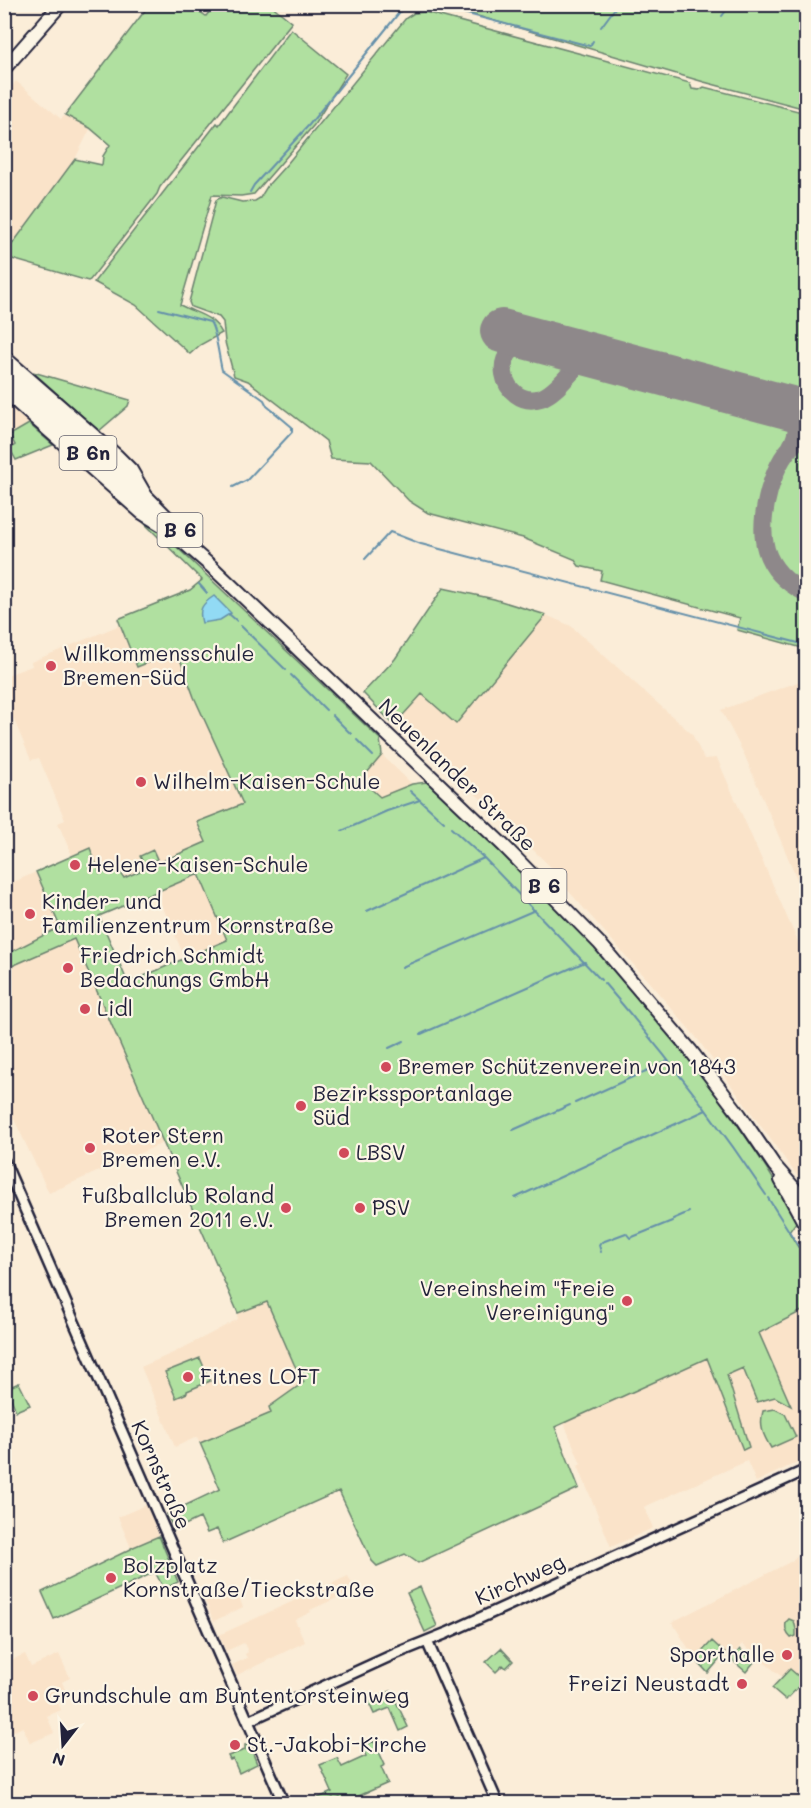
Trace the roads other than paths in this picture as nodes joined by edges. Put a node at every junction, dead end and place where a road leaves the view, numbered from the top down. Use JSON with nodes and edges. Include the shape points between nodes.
{"nodes":[{"id":1,"x":61,"y":4,"type":"edge"},
{"id":2,"x":5,"y":69,"type":"edge"},
{"id":3,"x":4,"y":357,"type":"edge"},
{"id":4,"x":4,"y":368,"type":"edge"},
{"id":5,"x":4,"y":380,"type":"edge"},
{"id":6,"x":4,"y":391,"type":"edge"},
{"id":7,"x":146,"y":496,"type":"junction"},
{"id":8,"x":168,"y":529,"type":"junction"},
{"id":9,"x":212,"y":567,"type":"junction"},
{"id":10,"x":4,"y":1161,"type":"edge"},
{"id":11,"x":774,"y":1165,"type":"junction"},
{"id":12,"x":807,"y":1207,"type":"edge"},
{"id":13,"x":807,"y":1226,"type":"edge"},
{"id":14,"x":807,"y":1470,"type":"edge"},
{"id":15,"x":427,"y":1641,"type":"junction"},
{"id":16,"x":248,"y":1721,"type":"junction"},
{"id":17,"x":284,"y":1803,"type":"edge"},
{"id":18,"x":498,"y":1803,"type":"edge"}],
"edges":[{"from":1,"to":2,"type":"main road"},
{"from":3,"to":7,"type":"main road","name":"Neuenlander Straße","number":"B 6","via":[[116,455],[131,470]]},
{"from":4,"to":7,"type":"main road","name":"Neuenlander Straße","number":"B 6n"},
{"from":5,"to":8,"type":"main road","name":"Neuenlander Straße","number":"B 6n"},
{"from":6,"to":8,"type":"main road","name":"Neuenlander Straße","number":"B 6","via":[[142,513]]},
{"from":7,"to":9,"type":"main road","name":"Neuenlander Straße","number":"B 6","via":[[191,540]]},
{"from":8,"to":9,"type":"main road","name":"Neuenlander Straße","number":"B 6"},
{"from":9,"to":11,"type":"main road","name":"Neuenlander Straße","number":"B 6","via":[[572,914],[691,1051]]},
{"from":10,"to":16,"type":"street","name":"Kornstraße"},
{"from":11,"to":12,"type":"main road","name":"Neuenlander Straße","number":"B 6"},
{"from":11,"to":13,"type":"main road","name":"Neuenlander Straße","number":"B 6"},
{"from":14,"to":15,"type":"street","name":"Kirchweg"},
{"from":15,"to":16,"type":"street","name":"Kirchweg"},
{"from":15,"to":18,"type":"street"},
{"from":16,"to":17,"type":"street","name":"Kornstraße"}]}
